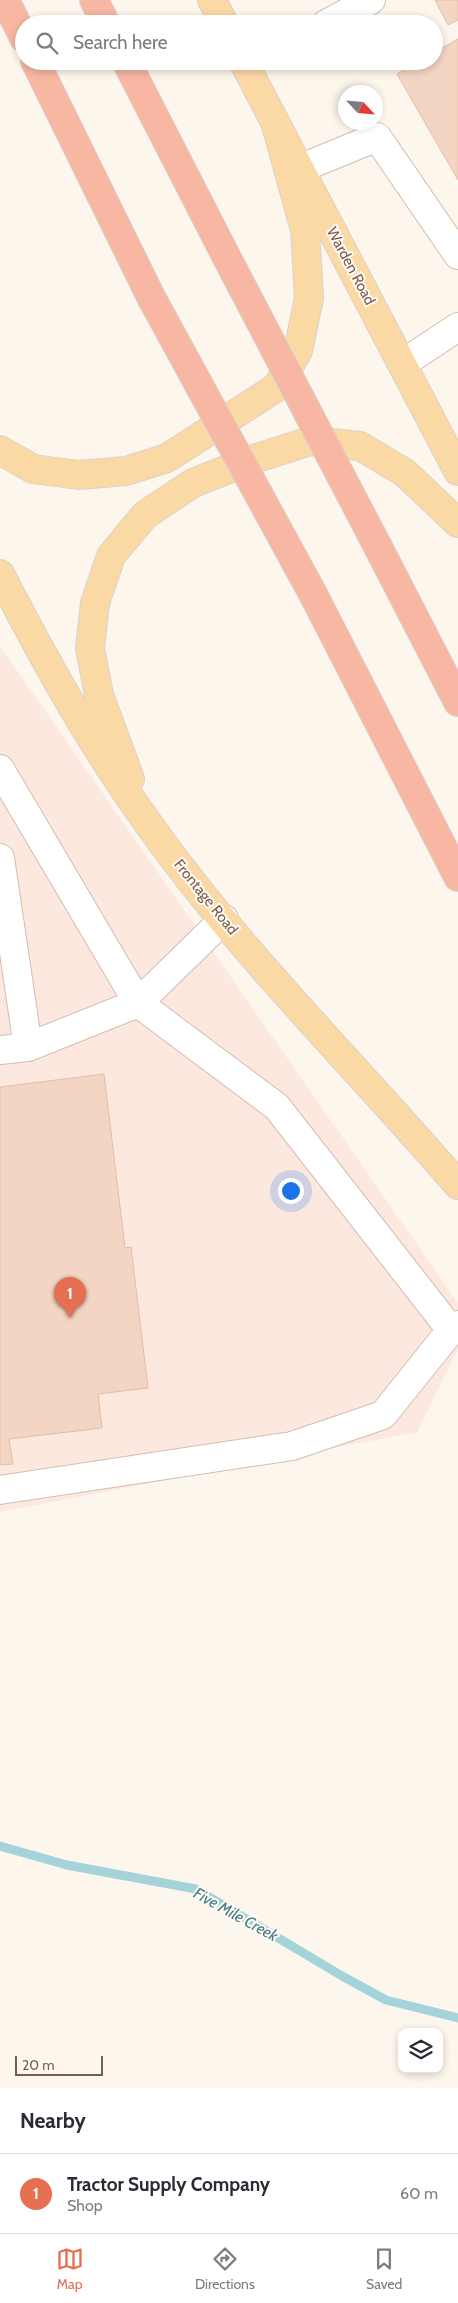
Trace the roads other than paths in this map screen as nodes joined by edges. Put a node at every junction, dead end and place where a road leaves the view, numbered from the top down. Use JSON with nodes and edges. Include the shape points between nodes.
{"nodes":[{"id":1,"x":5,"y":0,"type":"edge"},
{"id":2,"x":94,"y":0,"type":"edge"},
{"id":3,"x":212,"y":0,"type":"edge"},
{"id":4,"x":371,"y":0,"type":"edge"},
{"id":5,"x":331,"y":14,"type":"edge"},
{"id":6,"x":102,"y":15,"type":"edge"},
{"id":7,"x":220,"y":15,"type":"edge"},
{"id":8,"x":15,"y":20,"type":"edge"},
{"id":9,"x":39,"y":70,"type":"edge"},
{"id":10,"x":131,"y":70,"type":"edge"},
{"id":11,"x":251,"y":70,"type":"edge"},
{"id":12,"x":276,"y":125,"type":"junction"},
{"id":13,"x":299,"y":169,"type":"junction"},
{"id":14,"x":458,"y":255,"type":"edge"},
{"id":15,"x":458,"y":327,"type":"edge"},
{"id":16,"x":402,"y":364,"type":"junction"},
{"id":17,"x":0,"y":450,"type":"edge"},
{"id":18,"x":458,"y":471,"type":"edge"},
{"id":19,"x":458,"y":523,"type":"edge"},
{"id":20,"x":0,"y":574,"type":"edge"},
{"id":21,"x":458,"y":702,"type":"edge"},
{"id":22,"x":0,"y":770,"type":"edge"},
{"id":23,"x":145,"y":820,"type":"junction"},
{"id":24,"x":0,"y":858,"type":"edge"},
{"id":25,"x":458,"y":877,"type":"edge"},
{"id":26,"x":224,"y":919,"type":"junction"},
{"id":27,"x":138,"y":1003,"type":"junction"},
{"id":28,"x":28,"y":1046,"type":"junction"},
{"id":29,"x":0,"y":1050,"type":"edge"},
{"id":30,"x":458,"y":1185,"type":"edge"},
{"id":31,"x":454,"y":1328,"type":"edge"},
{"id":32,"x":0,"y":1490,"type":"edge"}],
"edges":[{"from":1,"to":8,"type":"highway"},
{"from":2,"to":6,"type":"highway"},
{"from":3,"to":7,"type":"main road"},
{"from":4,"to":5,"type":"street"},
{"from":9,"to":25,"type":"highway","bridge":true,"via":[[151,297],[313,594]]},
{"from":10,"to":21,"type":"highway","bridge":true},
{"from":11,"to":12,"type":"main road","name":"Warden Road"},
{"from":12,"to":13,"type":"main road","name":"Warden Road"},
{"from":12,"to":17,"type":"main road","via":[[305,230],[309,298],[298,351],[277,387],[167,458],[126,470],[79,475],[33,469]]},
{"from":13,"to":14,"type":"street","via":[[377,137]]},
{"from":13,"to":16,"type":"main road","name":"Warden Road"},
{"from":15,"to":16,"type":"street"},
{"from":16,"to":18,"type":"main road","name":"Warden Road"},
{"from":19,"to":23,"type":"main road","via":[[405,473],[360,446],[310,441],[193,483],[145,515],[111,556],[95,603],[90,648],[99,696]]},
{"from":20,"to":23,"type":"main road","name":"Frontage Road","via":[[48,668],[86,733]]},
{"from":22,"to":27,"type":"street"},
{"from":23,"to":26,"type":"main road","name":"Frontage Road"},
{"from":24,"to":28,"type":"street"},
{"from":26,"to":27,"type":"street"},
{"from":26,"to":30,"type":"main road","name":"Frontage Road"},
{"from":27,"to":28,"type":"street"},
{"from":27,"to":31,"type":"street","via":[[277,1108]]},
{"from":28,"to":29,"type":"street"},
{"from":31,"to":32,"type":"street","via":[[383,1415],[292,1446]]}]}
